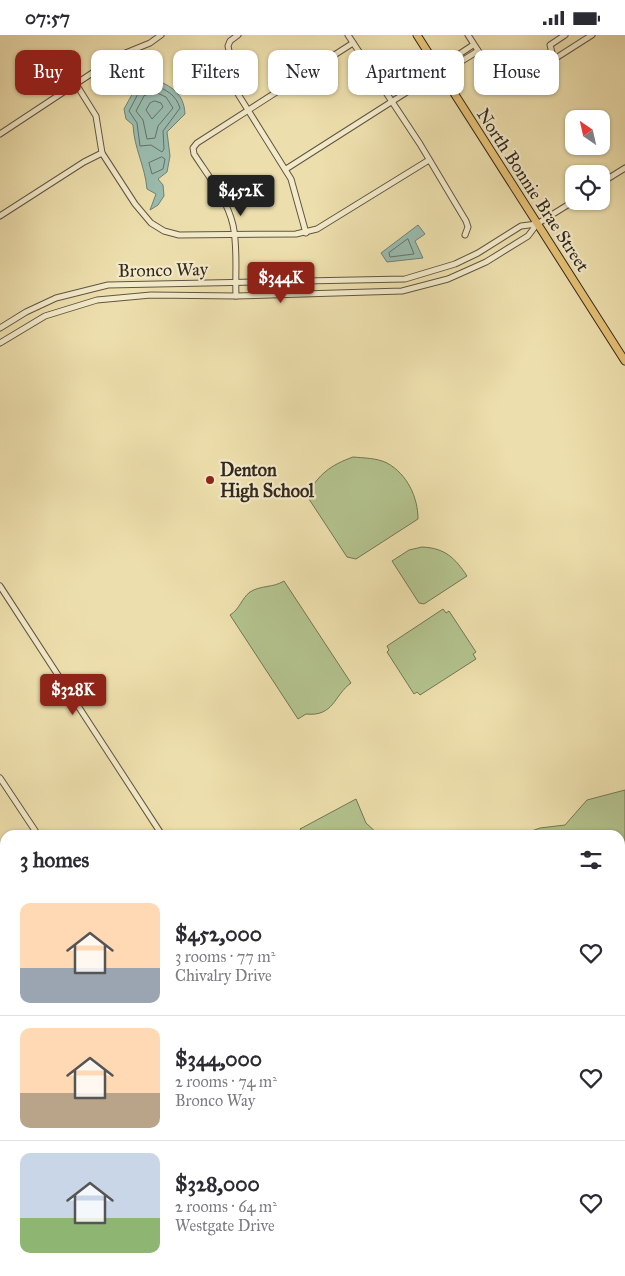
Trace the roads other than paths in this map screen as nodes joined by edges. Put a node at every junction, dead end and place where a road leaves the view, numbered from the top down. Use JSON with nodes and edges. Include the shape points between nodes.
{"nodes":[{"id":1,"x":160,"y":35,"type":"edge"},
{"id":2,"x":238,"y":35,"type":"edge"},
{"id":3,"x":348,"y":35,"type":"edge"},
{"id":4,"x":417,"y":35,"type":"edge"},
{"id":5,"x":468,"y":35,"type":"edge"},
{"id":6,"x":565,"y":35,"type":"edge"},
{"id":7,"x":592,"y":35,"type":"edge"},
{"id":8,"x":353,"y":43,"type":"junction"},
{"id":9,"x":473,"y":45,"type":"junction"},
{"id":10,"x":427,"y":50,"type":"edge"},
{"id":11,"x":477,"y":50,"type":"edge"},
{"id":12,"x":551,"y":50,"type":"edge"},
{"id":13,"x":464,"y":51,"type":"edge"},
{"id":14,"x":559,"y":56,"type":"edge"},
{"id":15,"x":81,"y":81,"type":"edge"},
{"id":16,"x":81,"y":92,"type":"edge"},
{"id":17,"x":59,"y":95,"type":"edge"},
{"id":18,"x":403,"y":95,"type":"edge"},
{"id":19,"x":457,"y":95,"type":"edge"},
{"id":20,"x":392,"y":102,"type":"junction"},
{"id":21,"x":248,"y":111,"type":"junction"},
{"id":22,"x":0,"y":134,"type":"edge"},
{"id":23,"x":102,"y":153,"type":"junction"},
{"id":24,"x":429,"y":160,"type":"junction"},
{"id":25,"x":625,"y":168,"type":"edge"},
{"id":26,"x":286,"y":169,"type":"junction"},
{"id":27,"x":610,"y":177,"type":"edge"},
{"id":28,"x":565,"y":207,"type":"edge"},
{"id":29,"x":0,"y":217,"type":"edge"},
{"id":30,"x":537,"y":224,"type":"junction"},
{"id":31,"x":306,"y":233,"type":"junction"},
{"id":32,"x":466,"y":235,"type":"dead end"},
{"id":33,"x":234,"y":236,"type":"junction"},
{"id":34,"x":236,"y":282,"type":"junction"},
{"id":35,"x":236,"y":295,"type":"junction"},
{"id":36,"x":0,"y":328,"type":"edge"},
{"id":37,"x":0,"y":343,"type":"edge"},
{"id":38,"x":625,"y":361,"type":"edge"},
{"id":39,"x":0,"y":586,"type":"edge"},
{"id":40,"x":0,"y":778,"type":"edge"},
{"id":41,"x":35,"y":830,"type":"edge"},
{"id":42,"x":159,"y":830,"type":"edge"}],
"edges":[{"from":1,"to":15,"type":"street","via":[[150,43],[118,56]]},
{"from":2,"to":21,"type":"street","via":[[228,46],[237,89]]},
{"from":3,"to":8,"type":"street"},
{"from":4,"to":10,"type":"main road","name":"North Bonnie Brae Street"},
{"from":5,"to":9,"type":"street"},
{"from":6,"to":12,"type":"street","via":[[550,45]]},
{"from":7,"to":14,"type":"street"},
{"from":8,"to":20,"type":"street"},
{"from":8,"to":21,"type":"street"},
{"from":9,"to":11,"type":"street"},
{"from":9,"to":13,"type":"street"},
{"from":16,"to":23,"type":"street","via":[[96,116]]},
{"from":17,"to":22,"type":"street"},
{"from":18,"to":20,"type":"street"},
{"from":19,"to":30,"type":"main road","name":"North Bonnie Brae Street"},
{"from":20,"to":24,"type":"street"},
{"from":20,"to":26,"type":"street"},
{"from":21,"to":26,"type":"street"},
{"from":21,"to":33,"type":"street","via":[[193,148],[223,198],[232,219]]},
{"from":23,"to":29,"type":"street"},
{"from":23,"to":33,"type":"street","via":[[140,211],[157,227],[184,236]]},
{"from":24,"to":31,"type":"street","via":[[328,225]]},
{"from":24,"to":32,"type":"street","via":[[467,224]]},
{"from":25,"to":27,"type":"street"},
{"from":26,"to":31,"type":"street","via":[[298,198]]},
{"from":28,"to":30,"type":"street"},
{"from":30,"to":34,"type":"street","name":"Bronco Way","via":[[521,226],[455,264],[405,279]]},
{"from":30,"to":35,"type":"street","name":"Bronco Way","via":[[528,236],[486,262],[425,287],[402,291]]},
{"from":30,"to":38,"type":"main road","name":"North Bonnie Brae Street"},
{"from":31,"to":33,"type":"street"},
{"from":33,"to":34,"type":"street"},
{"from":34,"to":35,"type":"street"},
{"from":34,"to":36,"type":"street","name":"Bronco Way","via":[[126,283],[93,288],[56,298]]},
{"from":35,"to":37,"type":"street","name":"Bronco Way","via":[[151,295],[97,300],[45,316]]},
{"from":39,"to":42,"type":"street"},
{"from":40,"to":41,"type":"street"}]}
